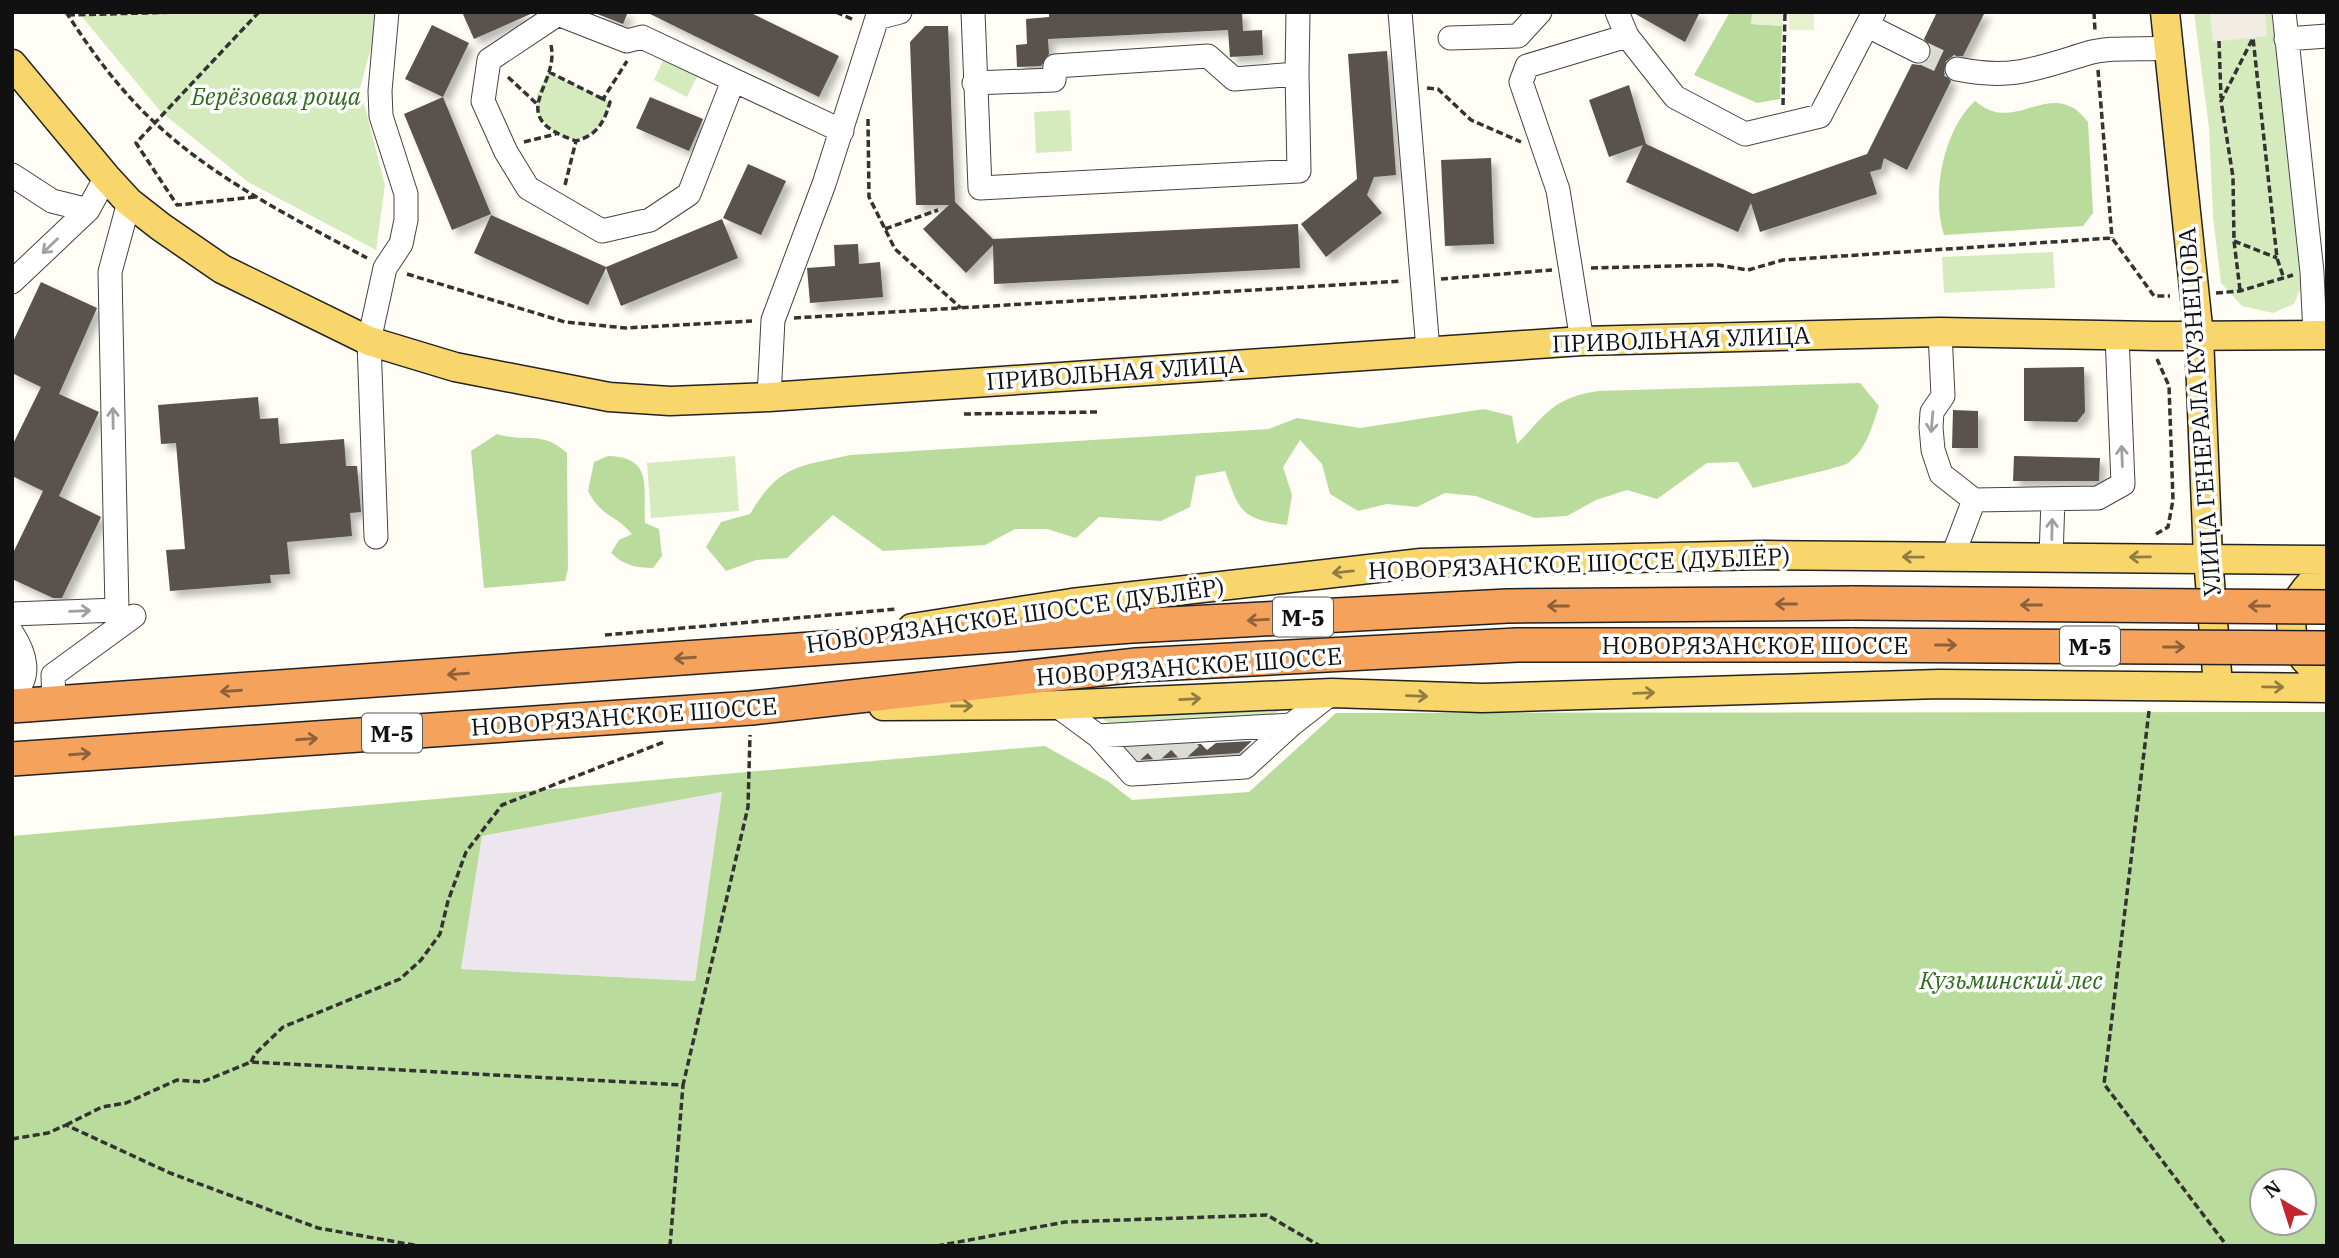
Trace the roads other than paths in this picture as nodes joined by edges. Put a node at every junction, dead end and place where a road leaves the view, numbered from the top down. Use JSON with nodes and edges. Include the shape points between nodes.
{"nodes":[{"id":1,"x":387,"y":12,"type":"edge"},
{"id":2,"x":900,"y":12,"type":"edge"},
{"id":3,"x":973,"y":12,"type":"edge"},
{"id":4,"x":1298,"y":12,"type":"edge"},
{"id":5,"x":1400,"y":12,"type":"edge"},
{"id":6,"x":1539,"y":12,"type":"edge"},
{"id":7,"x":1617,"y":12,"type":"edge"},
{"id":8,"x":2165,"y":12,"type":"edge"},
{"id":9,"x":2284,"y":12,"type":"edge"},
{"id":10,"x":554,"y":16,"type":"edge"},
{"id":11,"x":1871,"y":19,"type":"edge"},
{"id":12,"x":1627,"y":36,"type":"junction"},
{"id":13,"x":2327,"y":36,"type":"edge"},
{"id":14,"x":1450,"y":38,"type":"dead end"},
{"id":15,"x":2286,"y":39,"type":"junction"},
{"id":16,"x":2168,"y":48,"type":"junction"},
{"id":17,"x":1918,"y":51,"type":"tunnel mouth"},
{"id":18,"x":12,"y":64,"type":"edge"},
{"id":19,"x":1957,"y":69,"type":"tunnel mouth"},
{"id":20,"x":1297,"y":74,"type":"junction"},
{"id":21,"x":733,"y":81,"type":"junction"},
{"id":22,"x":974,"y":83,"type":"junction"},
{"id":23,"x":842,"y":131,"type":"junction"},
{"id":24,"x":12,"y":175,"type":"edge"},
{"id":25,"x":106,"y":177,"type":"junction"},
{"id":26,"x":129,"y":202,"type":"junction"},
{"id":27,"x":88,"y":209,"type":"junction"},
{"id":28,"x":12,"y":282,"type":"edge"},
{"id":29,"x":1940,"y":332,"type":"junction"},
{"id":30,"x":2117,"y":335,"type":"junction"},
{"id":31,"x":2321,"y":335,"type":"edge"},
{"id":32,"x":2200,"y":336,"type":"junction"},
{"id":33,"x":369,"y":341,"type":"junction"},
{"id":34,"x":1582,"y":341,"type":"junction"},
{"id":35,"x":1428,"y":350,"type":"junction"},
{"id":36,"x":769,"y":397,"type":"junction"},
{"id":37,"x":2053,"y":499,"type":"junction"},
{"id":38,"x":1974,"y":500,"type":"junction"},
{"id":39,"x":376,"y":537,"type":"dead end"},
{"id":40,"x":2208,"y":557,"type":"junction"},
{"id":41,"x":1952,"y":558,"type":"junction"},
{"id":42,"x":2051,"y":558,"type":"junction"},
{"id":43,"x":2327,"y":560,"type":"edge"},
{"id":44,"x":2327,"y":570,"type":"edge"},
{"id":45,"x":2327,"y":607,"type":"edge"},
{"id":46,"x":12,"y":614,"type":"edge"},
{"id":47,"x":134,"y":617,"type":"dead end"},
{"id":48,"x":12,"y":633,"type":"edge"},
{"id":49,"x":2327,"y":648,"type":"edge"},
{"id":50,"x":753,"y":653,"type":"junction"},
{"id":51,"x":2327,"y":678,"type":"edge"},
{"id":52,"x":2218,"y":687,"type":"junction"},
{"id":53,"x":2327,"y":688,"type":"edge"},
{"id":54,"x":1332,"y":693,"type":"junction"},
{"id":55,"x":12,"y":695,"type":"edge"},
{"id":56,"x":54,"y":703,"type":"junction"},
{"id":57,"x":1056,"y":705,"type":"junction"},
{"id":58,"x":12,"y":706,"type":"edge"},
{"id":59,"x":761,"y":707,"type":"junction"},
{"id":60,"x":1292,"y":725,"type":"junction"},
{"id":61,"x":1098,"y":736,"type":"junction"},
{"id":62,"x":12,"y":759,"type":"edge"}],
"edges":[{"from":1,"to":33,"type":"street","via":[[381,116],[406,194],[406,220],[401,244],[386,268]]},
{"from":2,"to":23,"type":"street","via":[[877,18]]},
{"from":3,"to":22,"type":"street"},
{"from":4,"to":20,"type":"street"},
{"from":5,"to":35,"type":"street"},
{"from":6,"to":14,"type":"street","via":[[1518,36]]},
{"from":7,"to":12,"type":"street"},
{"from":8,"to":16,"type":"main road","name":"УЛИЦА ГЕНЕРАЛА КУЗНЕЦОВА"},
{"from":9,"to":15,"type":"street"},
{"from":10,"to":21,"type":"street","via":[[627,41],[642,37]]},
{"from":10,"to":21,"type":"street","via":[[489,60],[483,101],[528,188],[602,230],[650,220],[689,194]]},
{"from":11,"to":12,"type":"street","via":[[1820,116],[1745,134],[1675,97]]},
{"from":11,"to":17,"type":"street"},
{"from":12,"to":34,"type":"street","via":[[1527,66],[1521,82],[1558,190]]},
{"from":13,"to":15,"type":"street"},
{"from":15,"to":31,"type":"street"},
{"from":16,"to":19,"type":"street","via":[[2096,52],[2022,73],[1981,74]]},
{"from":16,"to":32,"type":"main road","name":"УЛИЦА ГЕНЕРАЛА КУЗНЕЦОВА"},
{"from":18,"to":25,"type":"main road","name":"ПРИВОЛЬНАЯ УЛИЦА"},
{"from":20,"to":22,"type":"street","via":[[1234,79],[1208,56],[1055,66],[1054,80]]},
{"from":20,"to":22,"type":"street","via":[[1299,171],[980,188]]},
{"from":21,"to":23,"type":"street"},
{"from":23,"to":36,"type":"street","via":[[772,320]]},
{"from":24,"to":27,"type":"street","via":[[52,201]]},
{"from":25,"to":26,"type":"main road","name":"ПРИВОЛЬНАЯ УЛИЦА"},
{"from":25,"to":27,"type":"street"},
{"from":26,"to":33,"type":"main road","name":"ПРИВОЛЬНАЯ УЛИЦА","via":[[222,269]]},
{"from":46,"to":26,"type":"street","one_way":true,"via":[[117,610],[110,272]]},
{"from":27,"to":28,"type":"street","one_way":true},
{"from":29,"to":30,"type":"main road","name":"ПРИВОЛЬНАЯ УЛИЦА"},
{"from":29,"to":34,"type":"main road","name":"ПРИВОЛЬНАЯ УЛИЦА"},
{"from":29,"to":38,"type":"street","one_way":true,"via":[[1943,396],[1932,412],[1933,450],[1941,474]]},
{"from":30,"to":32,"type":"main road","name":"ПРИВОЛЬНАЯ УЛИЦА"},
{"from":37,"to":30,"type":"street","one_way":true,"via":[[2098,498],[2123,484]]},
{"from":31,"to":32,"type":"main road","name":"ПРИВОЛЬНАЯ УЛИЦА"},
{"from":32,"to":40,"type":"main road","name":"УЛИЦА ГЕНЕРАЛА КУЗНЕЦОВА"},
{"from":33,"to":36,"type":"main road","name":"ПРИВОЛЬНАЯ УЛИЦА","via":[[455,367],[609,397],[670,401]]},
{"from":33,"to":39,"type":"street"},
{"from":34,"to":35,"type":"main road","name":"ПРИВОЛЬНАЯ УЛИЦА"},
{"from":35,"to":36,"type":"main road","name":"ПРИВОЛЬНАЯ УЛИЦА"},
{"from":37,"to":38,"type":"street"},
{"from":42,"to":37,"type":"street","one_way":true},
{"from":38,"to":41,"type":"street"},
{"from":40,"to":42,"type":"main road","name":"НОВОРЯЗАНСКОЕ ШОССЕ (ДУБЛЁР)","one_way":true},
{"from":40,"to":43,"type":"main road","name":"НОВОРЯЗАНСКОЕ ШОССЕ (ДУБЛЁР)"},
{"from":40,"to":52,"type":"main road","name":"УЛИЦА ГЕНЕРАЛА КУЗНЕЦОВА"},
{"from":41,"to":42,"type":"main road","name":"НОВОРЯЗАНСКОЕ ШОССЕ (ДУБЛЁР)"},
{"from":41,"to":50,"type":"main road","name":"НОВОРЯЗАНСКОЕ ШОССЕ (ДУБЛЁР)","one_way":true,"via":[[1763,555],[1420,563],[1072,603]]},
{"from":44,"to":51,"type":"main road","via":[[2307,585],[2293,606],[2291,629],[2296,649],[2307,665]]},
{"from":45,"to":50,"type":"highway","name":"НОВОРЯЗАНСКОЕ ШОССЕ","number":"М-5","one_way":true,"bridge":true,"via":[[1507,606]]},
{"from":47,"to":56,"type":"street","via":[[53,675]]},
{"from":48,"to":55,"type":"street","via":[[24,651],[26,676]]},
{"from":59,"to":49,"type":"highway","name":"НОВОРЯЗАНСКОЕ ШОССЕ","number":"М-5","one_way":true,"bridge":true,"via":[[1137,665],[1517,645]]},
{"from":50,"to":56,"type":"highway","name":"НОВОРЯЗАНСКОЕ ШОССЕ","number":"М-5","one_way":true},
{"from":52,"to":53,"type":"main road","one_way":true},
{"from":54,"to":52,"type":"main road","one_way":true,"via":[[1482,698],[1939,684]]},
{"from":57,"to":54,"type":"main road","one_way":true},
{"from":54,"to":60,"type":"street"},
{"from":56,"to":58,"type":"highway","name":"НОВОРЯЗАНСКОЕ ШОССЕ","number":"М-5"},
{"from":59,"to":57,"type":"main road","one_way":true},
{"from":57,"to":61,"type":"street"},
{"from":62,"to":59,"type":"highway","name":"НОВОРЯЗАНСКОЕ ШОССЕ","number":"М-5","one_way":true},
{"from":60,"to":61,"type":"street"},
{"from":60,"to":61,"type":"street","via":[[1245,767],[1176,766],[1132,774]]}]}
